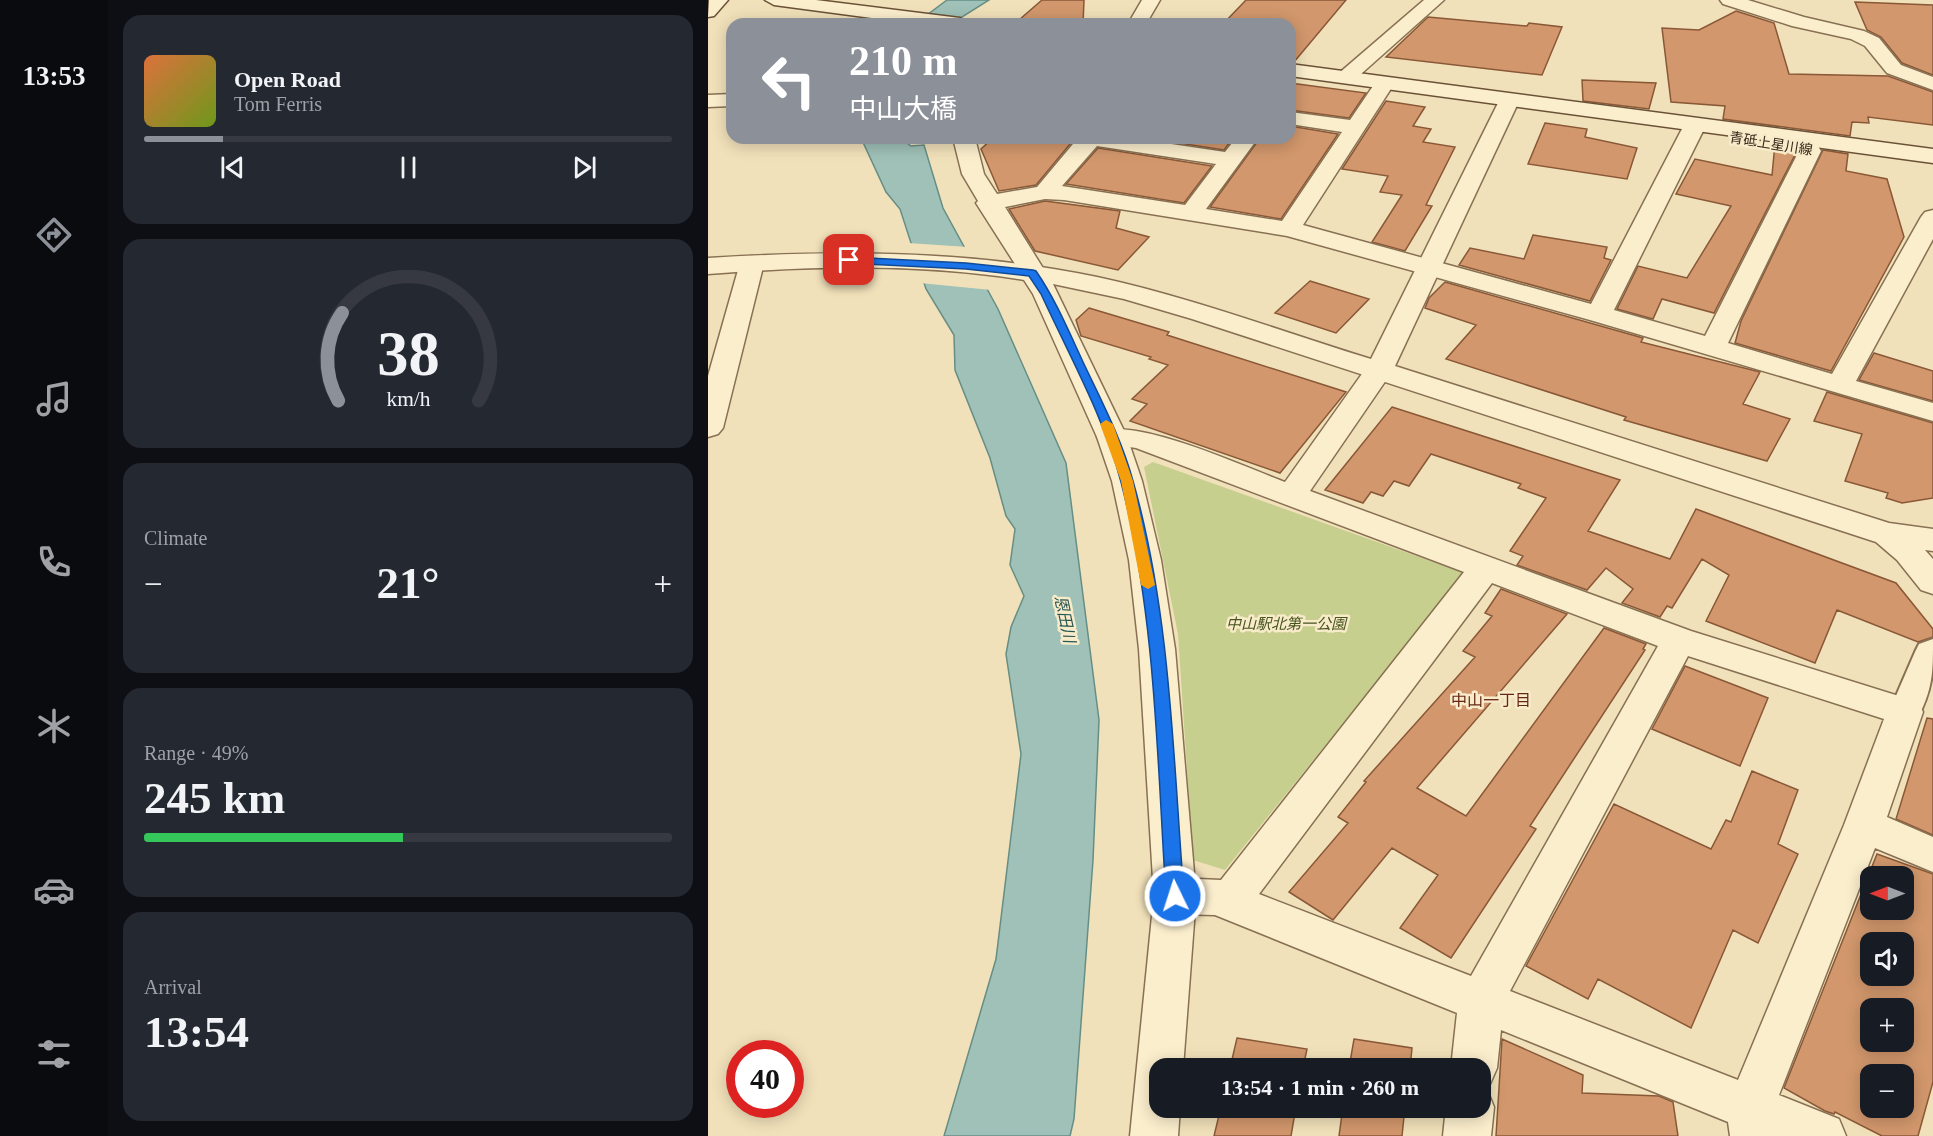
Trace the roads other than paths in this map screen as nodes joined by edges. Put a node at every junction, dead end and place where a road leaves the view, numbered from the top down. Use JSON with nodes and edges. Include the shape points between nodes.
{"nodes":[{"id":1,"x":719,"y":0,"type":"edge"},
{"id":2,"x":774,"y":0,"type":"edge"},
{"id":3,"x":1151,"y":0,"type":"edge"},
{"id":4,"x":1435,"y":0,"type":"edge"},
{"id":5,"x":1729,"y":0,"type":"edge"},
{"id":6,"x":708,"y":12,"type":"edge"},
{"id":7,"x":913,"y":18,"type":"edge"},
{"id":8,"x":1140,"y":18,"type":"edge"},
{"id":9,"x":1296,"y":71,"type":"edge"},
{"id":10,"x":1345,"y":78,"type":"junction"},
{"id":11,"x":1383,"y":84,"type":"junction"},
{"id":12,"x":1933,"y":84,"type":"edge"},
{"id":13,"x":726,"y":100,"type":"edge"},
{"id":14,"x":708,"y":101,"type":"edge"},
{"id":15,"x":1509,"y":101,"type":"junction"},
{"id":16,"x":1296,"y":119,"type":"edge"},
{"id":17,"x":1354,"y":127,"type":"junction"},
{"id":18,"x":1694,"y":128,"type":"junction"},
{"id":19,"x":1782,"y":137,"type":"junction"},
{"id":20,"x":1834,"y":143,"type":"junction"},
{"id":21,"x":966,"y":144,"type":"edge"},
{"id":22,"x":1086,"y":144,"type":"edge"},
{"id":23,"x":1129,"y":144,"type":"edge"},
{"id":24,"x":1243,"y":144,"type":"edge"},
{"id":25,"x":1810,"y":151,"type":"junction"},
{"id":26,"x":1933,"y":156,"type":"edge"},
{"id":27,"x":1231,"y":160,"type":"junction"},
{"id":28,"x":1933,"y":168,"type":"edge"},
{"id":29,"x":1045,"y":192,"type":"junction"},
{"id":30,"x":988,"y":202,"type":"junction"},
{"id":31,"x":1192,"y":212,"type":"junction"},
{"id":32,"x":1933,"y":217,"type":"edge"},
{"id":33,"x":1289,"y":229,"type":"junction"},
{"id":34,"x":752,"y":263,"type":"junction"},
{"id":35,"x":708,"y":266,"type":"edge"},
{"id":36,"x":1429,"y":268,"type":"junction"},
{"id":37,"x":1027,"y":272,"type":"junction"},
{"id":38,"x":1599,"y":314,"type":"junction"},
{"id":39,"x":1712,"y":349,"type":"junction"},
{"id":40,"x":1379,"y":370,"type":"junction"},
{"id":41,"x":1840,"y":386,"type":"junction"},
{"id":42,"x":1933,"y":412,"type":"edge"},
{"id":43,"x":708,"y":428,"type":"edge"},
{"id":44,"x":1112,"y":437,"type":"junction"},
{"id":45,"x":1292,"y":495,"type":"junction"},
{"id":46,"x":1887,"y":534,"type":"junction"},
{"id":47,"x":1933,"y":540,"type":"edge"},
{"id":48,"x":1486,"y":568,"type":"junction"},
{"id":49,"x":1933,"y":582,"type":"edge"},
{"id":50,"x":1679,"y":640,"type":"junction"},
{"id":51,"x":1933,"y":650,"type":"edge"},
{"id":52,"x":1905,"y":712,"type":"junction"},
{"id":53,"x":1863,"y":825,"type":"junction"},
{"id":54,"x":1933,"y":855,"type":"edge"},
{"id":55,"x":1175,"y":896,"type":"junction"},
{"id":56,"x":1229,"y":902,"type":"junction"},
{"id":57,"x":1481,"y":1002,"type":"junction"},
{"id":58,"x":1161,"y":1058,"type":"edge"},
{"id":59,"x":1475,"y":1058,"type":"edge"},
{"id":60,"x":1156,"y":1118,"type":"edge"},
{"id":61,"x":1469,"y":1118,"type":"edge"},
{"id":62,"x":1752,"y":1122,"type":"edge"},
{"id":63,"x":1154,"y":1136,"type":"edge"},
{"id":64,"x":1467,"y":1136,"type":"edge"},
{"id":65,"x":1822,"y":1136,"type":"edge"}],
"edges":[{"from":1,"to":6,"type":"street"},
{"from":2,"to":7,"type":"street"},
{"from":3,"to":8,"type":"street"},
{"from":4,"to":10,"type":"street"},
{"from":5,"to":12,"type":"street","via":[[1857,35],[1872,42],[1894,69]]},
{"from":9,"to":10,"type":"street","name":"青砥上星川線"},
{"from":10,"to":11,"type":"street","name":"青砥上星川線"},
{"from":11,"to":15,"type":"street","name":"青砥上星川線"},
{"from":11,"to":17,"type":"street"},
{"from":13,"to":14,"type":"street"},
{"from":15,"to":18,"type":"street","name":"青砥上星川線"},
{"from":15,"to":36,"type":"street"},
{"from":16,"to":17,"type":"street"},
{"from":17,"to":33,"type":"street"},
{"from":18,"to":19,"type":"street","name":"青砥上星川線"},
{"from":18,"to":25,"type":"street","name":"青砥上星川線"},
{"from":18,"to":38,"type":"street"},
{"from":19,"to":20,"type":"street","name":"青砥上星川線"},
{"from":19,"to":25,"type":"street"},
{"from":20,"to":25,"type":"street"},
{"from":20,"to":26,"type":"street","name":"青砥上星川線"},
{"from":21,"to":30,"type":"street","via":[[974,174]]},
{"from":22,"to":29,"type":"street"},
{"from":23,"to":27,"type":"street"},
{"from":24,"to":27,"type":"street"},
{"from":25,"to":28,"type":"street","name":"青砥上星川線"},
{"from":25,"to":39,"type":"street"},
{"from":27,"to":31,"type":"street"},
{"from":29,"to":30,"type":"street"},
{"from":29,"to":31,"type":"street"},
{"from":30,"to":37,"type":"street"},
{"from":31,"to":33,"type":"street"},
{"from":32,"to":41,"type":"street"},
{"from":33,"to":36,"type":"street"},
{"from":34,"to":35,"type":"street"},
{"from":34,"to":37,"type":"street","via":[[849,260]]},
{"from":34,"to":43,"type":"street"},
{"from":36,"to":38,"type":"street"},
{"from":36,"to":40,"type":"street"},
{"from":37,"to":40,"type":"street","via":[[1109,287]]},
{"from":37,"to":44,"type":"street","via":[[1046,294]]},
{"from":38,"to":39,"type":"street"},
{"from":39,"to":41,"type":"street"},
{"from":40,"to":45,"type":"street"},
{"from":40,"to":46,"type":"street"},
{"from":41,"to":42,"type":"street"},
{"from":44,"to":45,"type":"street","via":[[1140,440]]},
{"from":44,"to":55,"type":"street","via":[[1127,481],[1145,560],[1157,649]]},
{"from":45,"to":48,"type":"street"},
{"from":46,"to":47,"type":"street"},
{"from":46,"to":49,"type":"street","via":[[1909,552]]},
{"from":48,"to":50,"type":"street"},
{"from":48,"to":56,"type":"street"},
{"from":50,"to":52,"type":"street"},
{"from":50,"to":57,"type":"street"},
{"from":51,"to":52,"type":"street"},
{"from":52,"to":53,"type":"street"},
{"from":53,"to":54,"type":"street"},
{"from":53,"to":62,"type":"street"},
{"from":55,"to":56,"type":"street","via":[[1218,897]]},
{"from":55,"to":58,"type":"street"},
{"from":56,"to":57,"type":"street"},
{"from":57,"to":59,"type":"street"},
{"from":57,"to":62,"type":"street"},
{"from":60,"to":63,"type":"street"},
{"from":61,"to":64,"type":"street"},
{"from":62,"to":65,"type":"street"}]}
